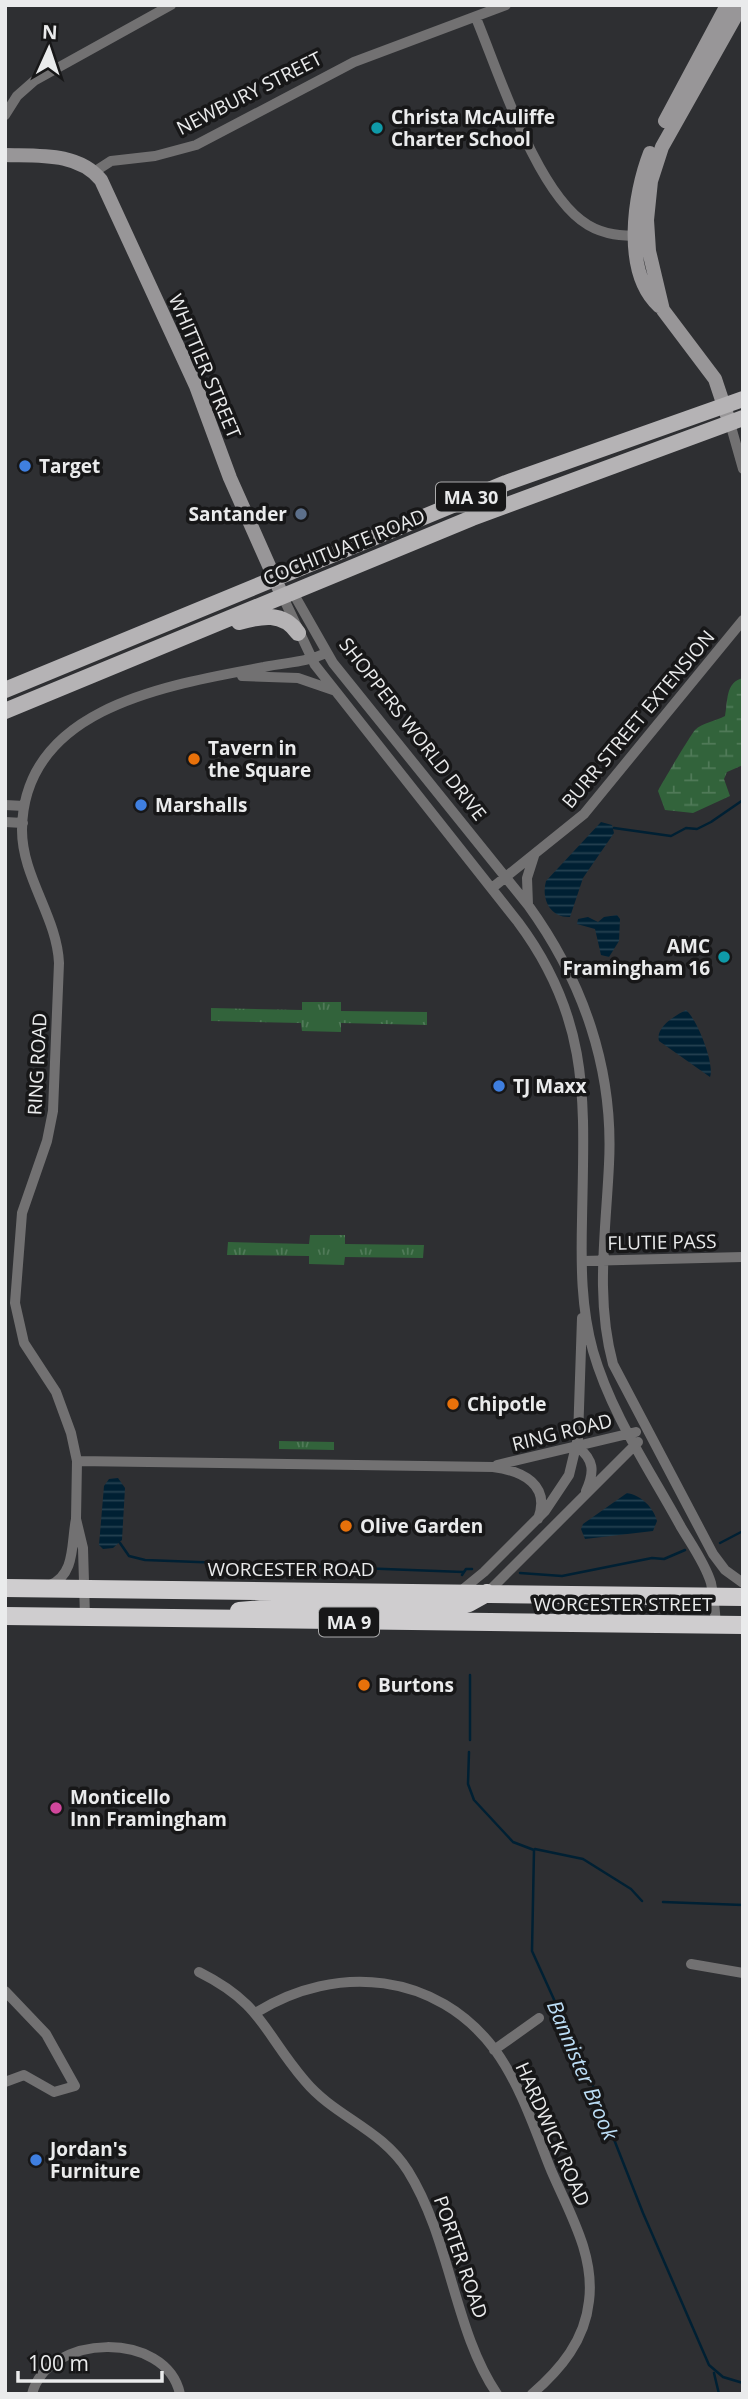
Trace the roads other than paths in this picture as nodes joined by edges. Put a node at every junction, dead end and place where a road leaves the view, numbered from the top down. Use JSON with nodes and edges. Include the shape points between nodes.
{"nodes":[{"id":1,"x":171,"y":5,"type":"edge"},
{"id":2,"x":506,"y":5,"type":"edge"},
{"id":3,"x":727,"y":5,"type":"edge"},
{"id":4,"x":742,"y":5,"type":"edge"},
{"id":5,"x":476,"y":18,"type":"junction"},
{"id":6,"x":5,"y":114,"type":"edge"},
{"id":7,"x":5,"y":155,"type":"edge"},
{"id":8,"x":94,"y":172,"type":"junction"},
{"id":9,"x":641,"y":236,"type":"junction"},
{"id":10,"x":743,"y":398,"type":"edge"},
{"id":11,"x":724,"y":405,"type":"junction"},
{"id":12,"x":736,"y":421,"type":"edge"},
{"id":13,"x":743,"y":469,"type":"edge"},
{"id":14,"x":274,"y":577,"type":"junction"},
{"id":15,"x":287,"y":593,"type":"junction"},
{"id":16,"x":743,"y":620,"type":"edge"},
{"id":17,"x":298,"y":633,"type":"junction"},
{"id":18,"x":159,"y":646,"type":"junction"},
{"id":19,"x":326,"y":653,"type":"junction"},
{"id":20,"x":311,"y":660,"type":"junction"},
{"id":21,"x":224,"y":677,"type":"junction"},
{"id":22,"x":5,"y":690,"type":"edge"},
{"id":23,"x":339,"y":694,"type":"junction"},
{"id":24,"x":5,"y":711,"type":"edge"},
{"id":25,"x":5,"y":805,"type":"edge"},
{"id":26,"x":23,"y":806,"type":"junction"},
{"id":27,"x":5,"y":822,"type":"edge"},
{"id":28,"x":23,"y":823,"type":"junction"},
{"id":29,"x":534,"y":856,"type":"junction"},
{"id":30,"x":506,"y":877,"type":"junction"},
{"id":31,"x":492,"y":888,"type":"junction"},
{"id":32,"x":528,"y":905,"type":"junction"},
{"id":33,"x":743,"y":1257,"type":"edge"},
{"id":34,"x":582,"y":1261,"type":"junction"},
{"id":35,"x":604,"y":1261,"type":"junction"},
{"id":36,"x":583,"y":1289,"type":"junction"},
{"id":37,"x":646,"y":1430,"type":"junction"},
{"id":38,"x":629,"y":1433,"type":"junction"},
{"id":39,"x":636,"y":1444,"type":"junction"},
{"id":40,"x":577,"y":1446,"type":"junction"},
{"id":41,"x":76,"y":1461,"type":"junction"},
{"id":42,"x":486,"y":1466,"type":"junction"},
{"id":43,"x":581,"y":1500,"type":"junction"},
{"id":44,"x":76,"y":1519,"type":"junction"},
{"id":45,"x":538,"y":1519,"type":"junction"},
{"id":46,"x":743,"y":1583,"type":"edge"},
{"id":47,"x":5,"y":1588,"type":"edge"},
{"id":48,"x":39,"y":1588,"type":"junction"},
{"id":49,"x":84,"y":1589,"type":"junction"},
{"id":50,"x":447,"y":1592,"type":"junction"},
{"id":51,"x":488,"y":1592,"type":"junction"},
{"id":52,"x":576,"y":1594,"type":"joint"},
{"id":53,"x":713,"y":1597,"type":"junction"},
{"id":54,"x":743,"y":1597,"type":"edge"},
{"id":55,"x":5,"y":1616,"type":"edge"},
{"id":56,"x":85,"y":1617,"type":"junction"},
{"id":57,"x":194,"y":1619,"type":"junction"},
{"id":58,"x":716,"y":1625,"type":"junction"},
{"id":59,"x":743,"y":1625,"type":"edge"},
{"id":60,"x":691,"y":1964,"type":"dead end"},
{"id":61,"x":199,"y":1972,"type":"dead end"},
{"id":62,"x":743,"y":1973,"type":"edge"},
{"id":63,"x":5,"y":1991,"type":"edge"},
{"id":64,"x":257,"y":2012,"type":"junction"},
{"id":65,"x":539,"y":2018,"type":"dead end"},
{"id":66,"x":494,"y":2050,"type":"junction"},
{"id":67,"x":5,"y":2082,"type":"edge"},
{"id":68,"x":32,"y":2394,"type":"edge"},
{"id":69,"x":180,"y":2394,"type":"edge"},
{"id":70,"x":497,"y":2394,"type":"edge"},
{"id":71,"x":532,"y":2394,"type":"edge"}],
"edges":[{"from":1,"to":6,"type":"street","via":[[34,81]]},
{"from":2,"to":5,"type":"street","name":"NEWBURY STREET"},
{"from":3,"to":9,"type":"street","via":[[649,155],[637,199]]},
{"from":4,"to":9,"type":"street","via":[[662,147]]},
{"from":5,"to":8,"type":"street","name":"NEWBURY STREET","via":[[354,62],[196,145],[111,161]]},
{"from":5,"to":9,"type":"street","via":[[541,170],[587,224],[606,233]]},
{"from":7,"to":8,"type":"street","via":[[64,159]]},
{"from":8,"to":14,"type":"street","name":"WHITTIER STREET","via":[[107,190],[196,386]]},
{"from":9,"to":11,"type":"street","via":[[663,310],[712,375]]},
{"from":10,"to":11,"type":"main road","name":"COCHITUATE ROAD","number":"MA 30"},
{"from":11,"to":12,"type":"street"},
{"from":11,"to":14,"type":"main road","name":"COCHITUATE ROAD","number":"MA 30","via":[[538,470]]},
{"from":12,"to":13,"type":"street"},
{"from":12,"to":15,"type":"main road","name":"COCHITUATE ROAD","number":"MA 30","via":[[550,487]]},
{"from":14,"to":15,"type":"street","name":"SHOPPERS WORLD DRIVE"},
{"from":14,"to":22,"type":"main road","name":"COCHITUATE ROAD","number":"MA 30"},
{"from":15,"to":17,"type":"street","name":"SHOPPERS WORLD DRIVE"},
{"from":15,"to":18,"type":"main road","name":"COCHITUATE ROAD","number":"MA 30"},
{"from":15,"to":19,"type":"street","name":"SHOPPERS WORLD DRIVE"},
{"from":16,"to":29,"type":"street","name":"BURR STREET EXTENSION","via":[[584,814]]},
{"from":17,"to":18,"type":"main road","via":[[282,619],[262,616]]},
{"from":17,"to":20,"type":"street","name":"SHOPPERS WORLD DRIVE"},
{"from":18,"to":24,"type":"main road","name":"COCHITUATE ROAD","number":"MA 30"},
{"from":19,"to":20,"type":"street","name":"RING ROAD"},
{"from":19,"to":30,"type":"street","name":"SHOPPERS WORLD DRIVE"},
{"from":20,"to":21,"type":"street","name":"RING ROAD"},
{"from":20,"to":23,"type":"street","name":"SHOPPERS WORLD DRIVE"},
{"from":21,"to":23,"type":"street","name":"RING ROAD","via":[[305,679]]},
{"from":21,"to":26,"type":"street","name":"RING ROAD","via":[[138,698],[76,726],[40,760]]},
{"from":23,"to":31,"type":"street","name":"SHOPPERS WORLD DRIVE"},
{"from":25,"to":26,"type":"street"},
{"from":26,"to":28,"type":"street","name":"RING ROAD"},
{"from":27,"to":28,"type":"street"},
{"from":28,"to":41,"type":"street","name":"RING ROAD","via":[[24,849],[60,963],[53,1111],[22,1213],[15,1309],[27,1349],[62,1403]]},
{"from":29,"to":30,"type":"street","name":"BURR STREET EXTENSION"},
{"from":29,"to":32,"type":"street","via":[[527,878]]},
{"from":30,"to":31,"type":"street","name":"BURR STREET EXTENSION"},
{"from":30,"to":32,"type":"street","name":"SHOPPERS WORLD DRIVE"},
{"from":31,"to":34,"type":"street","name":"SHOPPERS WORLD DRIVE","via":[[545,963],[565,1005],[577,1047],[584,1113]]},
{"from":32,"to":35,"type":"street","name":"SHOPPERS WORLD DRIVE","via":[[577,987],[603,1071],[610,1140]]},
{"from":33,"to":35,"type":"street","name":"FLUTIE PASS"},
{"from":34,"to":35,"type":"street","name":"FLUTIE PASS"},
{"from":34,"to":36,"type":"street","name":"SHOPPERS WORLD DRIVE"},
{"from":35,"to":37,"type":"street","name":"SHOPPERS WORLD DRIVE","via":[[603,1303],[610,1353]]},
{"from":36,"to":38,"type":"street","name":"SHOPPERS WORLD DRIVE","via":[[597,1362]]},
{"from":36,"to":40,"type":"street","name":"SHOPPERS WORLD DRIVE"},
{"from":37,"to":38,"type":"street","name":"RING ROAD"},
{"from":37,"to":39,"type":"street"},
{"from":37,"to":46,"type":"street","name":"SHOPPERS WORLD DRIVE","via":[[716,1559]]},
{"from":38,"to":39,"type":"street","name":"SHOPPERS WORLD DRIVE"},
{"from":38,"to":40,"type":"street","name":"RING ROAD"},
{"from":39,"to":43,"type":"street"},
{"from":39,"to":53,"type":"street","name":"SHOPPERS WORLD DRIVE","via":[[706,1572]]},
{"from":40,"to":42,"type":"street","name":"RING ROAD"},
{"from":40,"to":43,"type":"street","via":[[593,1467]]},
{"from":40,"to":45,"type":"street","name":"SHOPPERS WORLD DRIVE","via":[[565,1484]]},
{"from":41,"to":42,"type":"street","name":"RING ROAD"},
{"from":41,"to":44,"type":"street","name":"RING ROAD"},
{"from":42,"to":45,"type":"street","name":"RING ROAD","via":[[519,1473],[534,1482],[542,1501]]},
{"from":43,"to":51,"type":"street"},
{"from":44,"to":48,"type":"street","via":[[68,1570],[58,1581]]},
{"from":44,"to":49,"type":"street","name":"RING ROAD","via":[[83,1542]]},
{"from":45,"to":50,"type":"street","name":"SHOPPERS WORLD DRIVE","via":[[470,1585]]},
{"from":47,"to":48,"type":"highway","name":"WORCESTER ROAD","number":"MA 9"},
{"from":48,"to":49,"type":"highway","name":"WORCESTER ROAD","number":"MA 9"},
{"from":49,"to":50,"type":"highway","name":"WORCESTER ROAD","number":"MA 9"},
{"from":49,"to":56,"type":"street","name":"RING ROAD"},
{"from":50,"to":51,"type":"highway","name":"WORCESTER ROAD","number":"MA 9"},
{"from":51,"to":52,"type":"highway","name":"WORCESTER ROAD","number":"MA 9"},
{"from":51,"to":57,"type":"highway","via":[[451,1608],[276,1606]]},
{"from":52,"to":53,"type":"highway","name":"WORCESTER STREET","number":"MA 9"},
{"from":53,"to":54,"type":"highway","name":"WORCESTER STREET","number":"MA 9"},
{"from":53,"to":58,"type":"street","name":"SHOPPERS WORLD DRIVE"},
{"from":55,"to":56,"type":"highway","number":"MA 9"},
{"from":56,"to":57,"type":"highway","number":"MA 9"},
{"from":57,"to":58,"type":"highway","name":"WORCESTER STREET","number":"MA 9"},
{"from":58,"to":59,"type":"highway","name":"WORCESTER STREET","number":"MA 9"},
{"from":60,"to":62,"type":"street"},
{"from":61,"to":64,"type":"street","name":"PORTER ROAD"},
{"from":63,"to":67,"type":"street","via":[[46,2034],[75,2086],[54,2092],[24,2075]]},
{"from":64,"to":66,"type":"street","name":"HARDWICK ROAD","via":[[312,1986],[381,1983],[437,2000],[474,2026]]},
{"from":64,"to":70,"type":"street","name":"PORTER ROAD","via":[[313,2090],[373,2132],[407,2169],[443,2247],[478,2360]]},
{"from":65,"to":66,"type":"street"},
{"from":66,"to":71,"type":"street","name":"HARDWICK ROAD","via":[[518,2089],[590,2274],[587,2316],[577,2341],[553,2375]]},
{"from":68,"to":69,"type":"street","via":[[44,2372],[60,2359],[117,2349],[145,2353],[162,2362]]}]}
